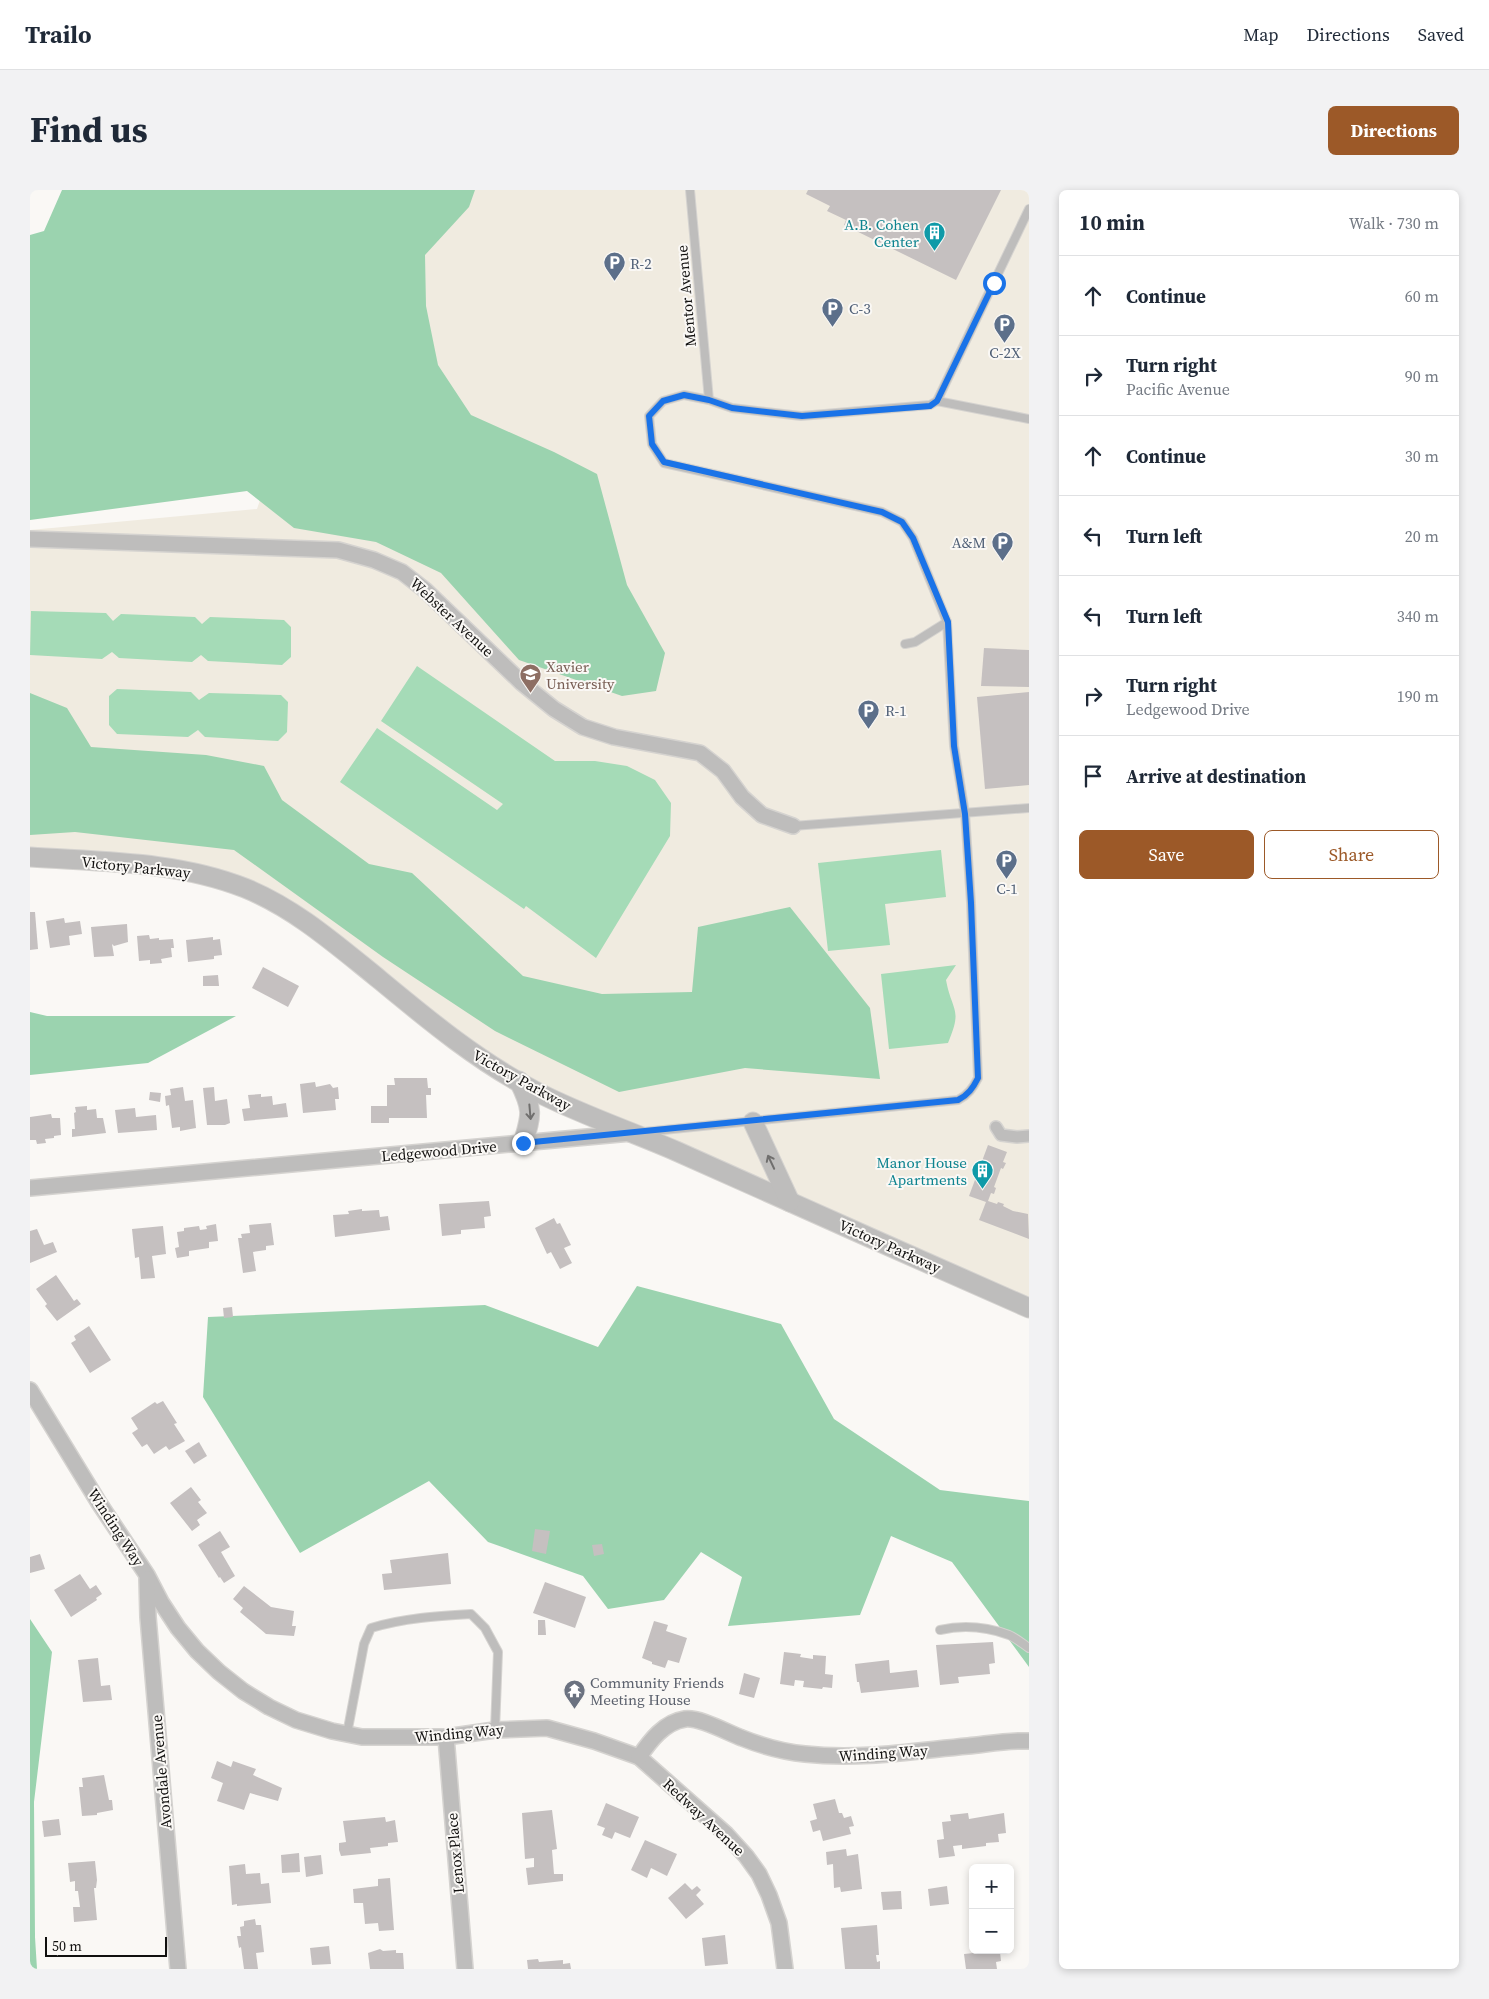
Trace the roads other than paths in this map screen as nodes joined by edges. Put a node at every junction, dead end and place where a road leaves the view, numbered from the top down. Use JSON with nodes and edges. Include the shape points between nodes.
{"nodes":[{"id":1,"x":690,"y":190,"type":"edge"},
{"id":2,"x":1029,"y":209,"type":"edge"},
{"id":3,"x":709,"y":400,"type":"junction"},
{"id":4,"x":937,"y":401,"type":"junction"},
{"id":5,"x":1029,"y":419,"type":"edge"},
{"id":6,"x":30,"y":539,"type":"edge"},
{"id":7,"x":948,"y":622,"type":"junction"},
{"id":8,"x":905,"y":644,"type":"dead end"},
{"id":9,"x":1029,"y":808,"type":"edge"},
{"id":10,"x":965,"y":814,"type":"junction"},
{"id":11,"x":793,"y":826,"type":"joint"},
{"id":12,"x":30,"y":857,"type":"edge"},
{"id":13,"x":519,"y":1081,"type":"junction"},
{"id":14,"x":753,"y":1122,"type":"junction"},
{"id":15,"x":996,"y":1127,"type":"dead end"},
{"id":16,"x":634,"y":1133,"type":"junction"},
{"id":17,"x":1029,"y":1136,"type":"edge"},
{"id":18,"x":523,"y":1143,"type":"junction"},
{"id":19,"x":30,"y":1188,"type":"edge"},
{"id":20,"x":790,"y":1202,"type":"junction"},
{"id":21,"x":1029,"y":1308,"type":"edge"},
{"id":22,"x":30,"y":1390,"type":"edge"},
{"id":23,"x":147,"y":1576,"type":"junction"},
{"id":24,"x":940,"y":1630,"type":"dead end"},
{"id":25,"x":1029,"y":1648,"type":"edge"},
{"id":26,"x":495,"y":1730,"type":"junction"},
{"id":27,"x":347,"y":1734,"type":"junction"},
{"id":28,"x":446,"y":1737,"type":"junction"},
{"id":29,"x":1029,"y":1741,"type":"edge"},
{"id":30,"x":639,"y":1757,"type":"junction"},
{"id":31,"x":178,"y":1969,"type":"edge"},
{"id":32,"x":465,"y":1969,"type":"edge"},
{"id":33,"x":785,"y":1969,"type":"edge"}],
"edges":[{"from":1,"to":3,"type":"lane","name":"Mentor Avenue"},
{"from":2,"to":4,"type":"lane"},
{"from":3,"to":4,"type":"lane","via":[[732,408],[802,416],[930,406]]},
{"from":3,"to":7,"type":"lane","via":[[684,395],[663,401],[649,416],[652,444],[664,462],[882,512],[902,522],[913,538]]},
{"from":4,"to":5,"type":"lane"},
{"from":6,"to":11,"type":"street","name":"Webster Avenue","via":[[338,550],[374,560],[402,572],[425,590],[522,683],[583,727],[700,753],[723,771],[742,797],[762,815]]},
{"from":7,"to":8,"type":"lane","via":[[915,642]]},
{"from":7,"to":10,"type":"lane","via":[[954,746]]},
{"from":9,"to":10,"type":"lane"},
{"from":10,"to":11,"type":"lane"},
{"from":10,"to":14,"type":"lane","name":"Ledgewood Drive","via":[[978,1078],[973,1088],[958,1100]]},
{"from":12,"to":13,"type":"street","name":"Victory Parkway","via":[[170,868],[208,876],[251,891],[306,920],[448,1036]]},
{"from":13,"to":16,"type":"street","name":"Victory Parkway","via":[[585,1114]]},
{"from":13,"to":18,"type":"street","one_way":true,"via":[[528,1099],[531,1117]]},
{"from":14,"to":16,"type":"lane","name":"Ledgewood Drive"},
{"from":20,"to":14,"type":"street","one_way":true},
{"from":15,"to":17,"type":"street","via":[[1001,1136]]},
{"from":16,"to":18,"type":"street","name":"Ledgewood Drive"},
{"from":16,"to":20,"type":"street","name":"Victory Parkway"},
{"from":18,"to":19,"type":"street","name":"Ledgewood Drive"},
{"from":20,"to":21,"type":"street","name":"Victory Parkway"},
{"from":22,"to":23,"type":"street","name":"Winding Way"},
{"from":23,"to":27,"type":"street","name":"Winding Way","via":[[178,1628],[197,1651],[243,1691],[296,1720]]},
{"from":23,"to":31,"type":"street","name":"Avondale Avenue"},
{"from":24,"to":25,"type":"lane","via":[[955,1627],[984,1629],[1010,1635]]},
{"from":26,"to":27,"type":"lane","via":[[498,1652],[485,1628],[471,1614],[394,1621],[371,1628],[364,1644]]},
{"from":26,"to":28,"type":"street","name":"Winding Way"},
{"from":26,"to":30,"type":"street","name":"Winding Way","via":[[548,1728]]},
{"from":27,"to":28,"type":"street","name":"Winding Way","via":[[362,1737]]},
{"from":28,"to":32,"type":"street","name":"Lenox Place"},
{"from":29,"to":30,"type":"street","name":"Winding Way","via":[[830,1757],[770,1748],[711,1724],[686,1719],[658,1733]]},
{"from":30,"to":33,"type":"street","name":"Redway Avenue","via":[[726,1834],[746,1856],[769,1894],[779,1923]]}]}
